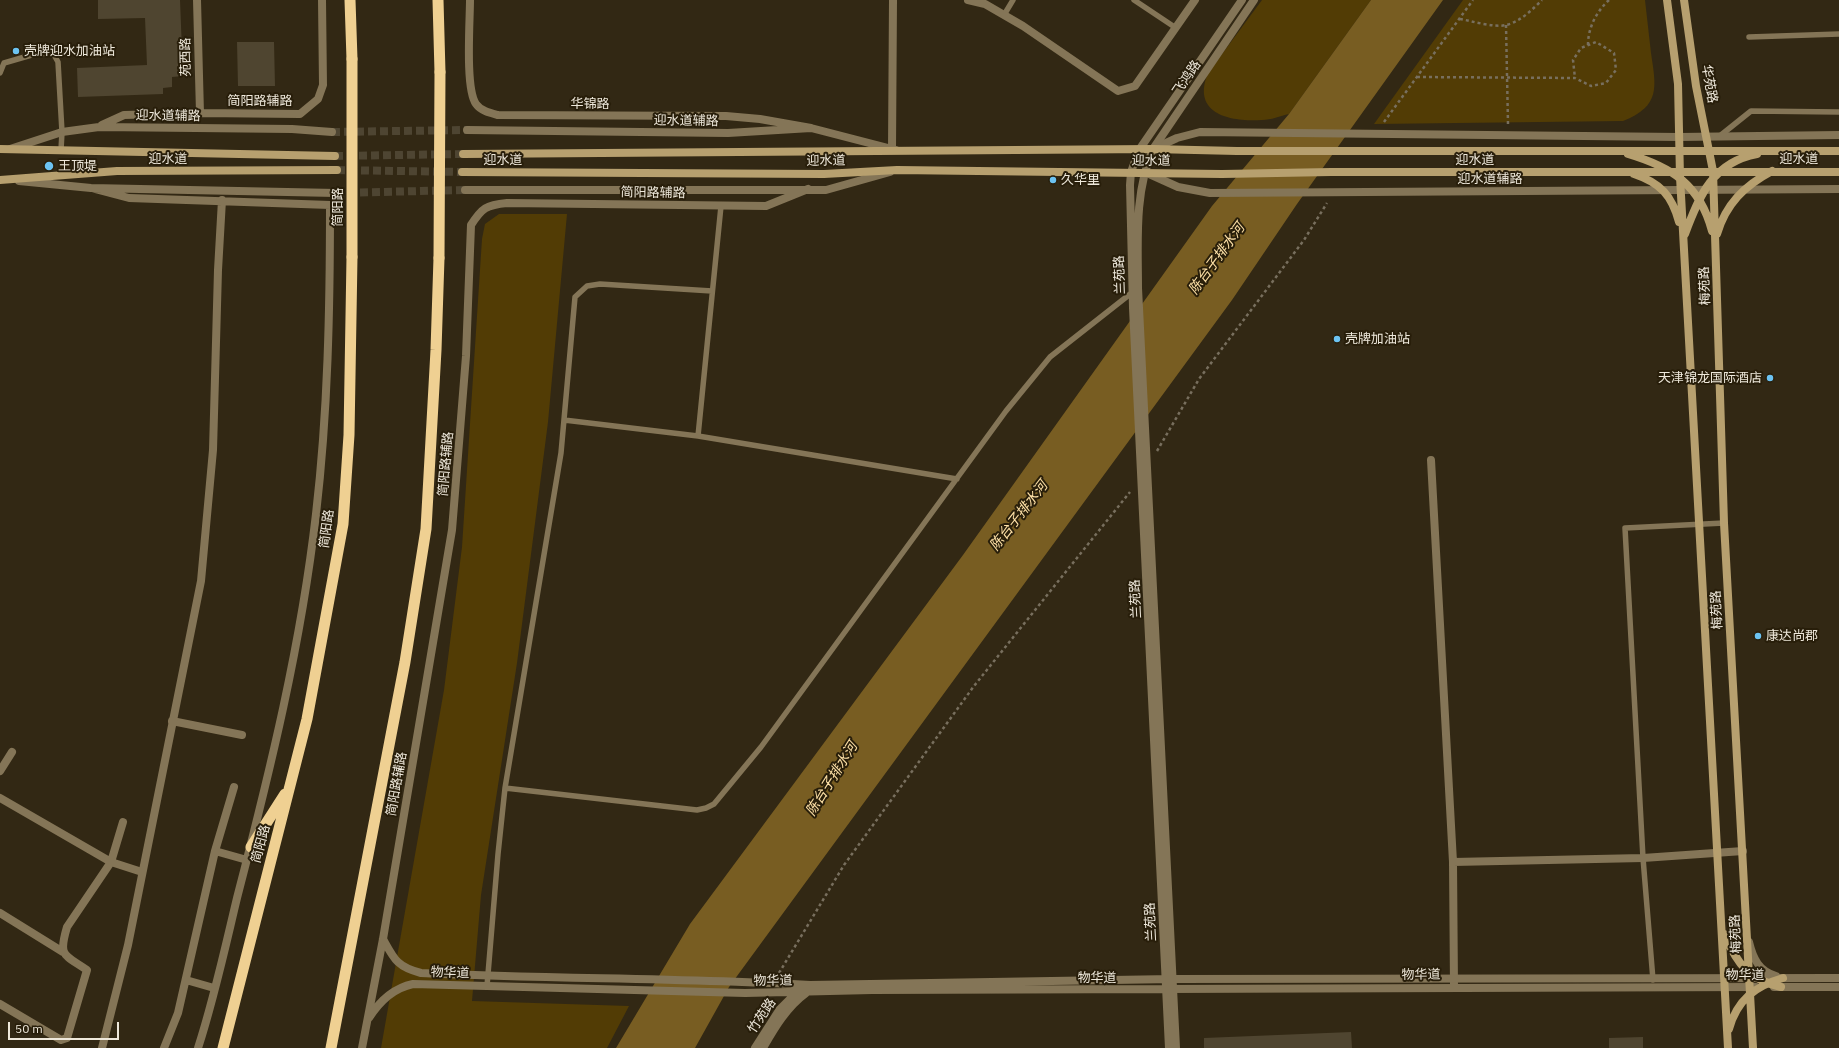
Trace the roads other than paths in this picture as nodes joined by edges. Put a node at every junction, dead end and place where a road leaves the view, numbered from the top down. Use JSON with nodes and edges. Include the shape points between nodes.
{"nodes":[{"id":1,"x":197,"y":0,"type":"edge"},
{"id":2,"x":322,"y":0,"type":"edge"},
{"id":3,"x":350,"y":0,"type":"edge"},
{"id":4,"x":438,"y":0,"type":"edge"},
{"id":5,"x":470,"y":0,"type":"edge"},
{"id":6,"x":893,"y":0,"type":"edge"},
{"id":7,"x":968,"y":0,"type":"edge"},
{"id":8,"x":1013,"y":0,"type":"edge"},
{"id":9,"x":1134,"y":0,"type":"edge"},
{"id":10,"x":1195,"y":0,"type":"edge"},
{"id":11,"x":1242,"y":0,"type":"edge"},
{"id":12,"x":1254,"y":0,"type":"edge"},
{"id":13,"x":1667,"y":0,"type":"edge"},
{"id":14,"x":1684,"y":0,"type":"edge"},
{"id":15,"x":1004,"y":15,"type":"junction"},
{"id":16,"x":1176,"y":28,"type":"junction"},
{"id":17,"x":1839,"y":34,"type":"edge"},
{"id":18,"x":1749,"y":37,"type":"dead end"},
{"id":19,"x":0,"y":74,"type":"edge"},
{"id":20,"x":1839,"y":112,"type":"edge"},
{"id":21,"x":200,"y":113,"type":"junction"},
{"id":22,"x":99,"y":127,"type":"junction"},
{"id":23,"x":811,"y":128,"type":"junction"},
{"id":24,"x":467,"y":130,"type":"tunnel mouth"},
{"id":25,"x":62,"y":132,"type":"junction"},
{"id":26,"x":332,"y":132,"type":"tunnel mouth"},
{"id":27,"x":1839,"y":134,"type":"edge"},
{"id":28,"x":1721,"y":135,"type":"junction"},
{"id":29,"x":1707,"y":136,"type":"junction"},
{"id":30,"x":1679,"y":137,"type":"junction"},
{"id":31,"x":3,"y":149,"type":"edge"},
{"id":32,"x":892,"y":149,"type":"junction"},
{"id":33,"x":1153,"y":149,"type":"junction"},
{"id":34,"x":61,"y":150,"type":"junction"},
{"id":35,"x":1139,"y":150,"type":"junction"},
{"id":36,"x":1620,"y":151,"type":"junction"},
{"id":37,"x":1710,"y":151,"type":"junction"},
{"id":38,"x":1772,"y":151,"type":"junction"},
{"id":39,"x":1839,"y":151,"type":"edge"},
{"id":40,"x":901,"y":152,"type":"junction"},
{"id":41,"x":1679,"y":152,"type":"junction"},
{"id":42,"x":463,"y":154,"type":"tunnel mouth"},
{"id":43,"x":336,"y":156,"type":"tunnel mouth"},
{"id":44,"x":337,"y":170,"type":"tunnel mouth"},
{"id":45,"x":897,"y":170,"type":"junction"},
{"id":46,"x":1772,"y":171,"type":"junction"},
{"id":47,"x":462,"y":172,"type":"tunnel mouth"},
{"id":48,"x":1131,"y":172,"type":"junction"},
{"id":49,"x":1144,"y":172,"type":"junction"},
{"id":50,"x":1624,"y":172,"type":"junction"},
{"id":51,"x":1839,"y":172,"type":"edge"},
{"id":52,"x":1715,"y":173,"type":"junction"},
{"id":53,"x":1677,"y":174,"type":"junction"},
{"id":54,"x":0,"y":180,"type":"edge"},
{"id":55,"x":10,"y":180,"type":"junction"},
{"id":56,"x":91,"y":188,"type":"junction"},
{"id":57,"x":808,"y":189,"type":"junction"},
{"id":58,"x":1663,"y":189,"type":"junction"},
{"id":59,"x":1693,"y":189,"type":"junction"},
{"id":60,"x":1709,"y":189,"type":"junction"},
{"id":61,"x":1745,"y":189,"type":"junction"},
{"id":62,"x":1839,"y":189,"type":"edge"},
{"id":63,"x":465,"y":190,"type":"tunnel mouth"},
{"id":64,"x":1681,"y":190,"type":"junction"},
{"id":65,"x":336,"y":193,"type":"tunnel mouth"},
{"id":66,"x":222,"y":200,"type":"junction"},
{"id":67,"x":1699,"y":200,"type":"junction"},
{"id":68,"x":721,"y":206,"type":"junction"},
{"id":69,"x":1684,"y":239,"type":"junction"},
{"id":70,"x":1715,"y":243,"type":"junction"},
{"id":71,"x":1135,"y":290,"type":"junction"},
{"id":72,"x":712,"y":291,"type":"junction"},
{"id":73,"x":564,"y":420,"type":"junction"},
{"id":74,"x":1142,"y":433,"type":"junction"},
{"id":75,"x":698,"y":436,"type":"junction"},
{"id":76,"x":1431,"y":460,"type":"dead end"},
{"id":77,"x":957,"y":479,"type":"junction"},
{"id":78,"x":1724,"y":523,"type":"junction"},
{"id":79,"x":1699,"y":524,"type":"junction"},
{"id":80,"x":172,"y":721,"type":"junction"},
{"id":81,"x":242,"y":735,"type":"dead end"},
{"id":82,"x":12,"y":752,"type":"dead end"},
{"id":83,"x":0,"y":771,"type":"edge"},
{"id":84,"x":291,"y":785,"type":"junction"},
{"id":85,"x":234,"y":787,"type":"dead end"},
{"id":86,"x":505,"y":788,"type":"junction"},
{"id":87,"x":0,"y":798,"type":"edge"},
{"id":88,"x":123,"y":822,"type":"dead end"},
{"id":89,"x":250,"y":847,"type":"junction"},
{"id":90,"x":1743,"y":851,"type":"junction"},
{"id":91,"x":215,"y":852,"type":"junction"},
{"id":92,"x":1717,"y":853,"type":"junction"},
{"id":93,"x":1643,"y":858,"type":"junction"},
{"id":94,"x":248,"y":860,"type":"junction"},
{"id":95,"x":112,"y":862,"type":"junction"},
{"id":96,"x":1453,"y":862,"type":"junction"},
{"id":97,"x":142,"y":872,"type":"junction"},
{"id":98,"x":0,"y":913,"type":"edge"},
{"id":99,"x":1722,"y":928,"type":"junction"},
{"id":100,"x":1748,"y":936,"type":"junction"},
{"id":101,"x":383,"y":939,"type":"junction"},
{"id":102,"x":64,"y":952,"type":"junction"},
{"id":103,"x":488,"y":976,"type":"junction"},
{"id":104,"x":1751,"y":977,"type":"junction"},
{"id":105,"x":1453,"y":978,"type":"junction"},
{"id":106,"x":1725,"y":978,"type":"junction"},
{"id":107,"x":1783,"y":978,"type":"junction"},
{"id":108,"x":1839,"y":978,"type":"edge"},
{"id":109,"x":1169,"y":979,"type":"junction"},
{"id":110,"x":186,"y":980,"type":"junction"},
{"id":111,"x":1653,"y":983,"type":"junction"},
{"id":112,"x":487,"y":986,"type":"junction"},
{"id":113,"x":1454,"y":987,"type":"junction"},
{"id":114,"x":1725,"y":987,"type":"junction"},
{"id":115,"x":1781,"y":987,"type":"joint"},
{"id":116,"x":1839,"y":987,"type":"edge"},
{"id":117,"x":214,"y":988,"type":"junction"},
{"id":118,"x":808,"y":988,"type":"junction"},
{"id":119,"x":1756,"y":988,"type":"junction"},
{"id":120,"x":1170,"y":990,"type":"junction"},
{"id":121,"x":796,"y":993,"type":"junction"},
{"id":122,"x":0,"y":1004,"type":"edge"},
{"id":123,"x":369,"y":1018,"type":"junction"},
{"id":124,"x":1727,"y":1034,"type":"junction"},
{"id":125,"x":102,"y":1048,"type":"edge"},
{"id":126,"x":164,"y":1048,"type":"edge"},
{"id":127,"x":198,"y":1048,"type":"edge"},
{"id":128,"x":223,"y":1048,"type":"edge"},
{"id":129,"x":331,"y":1048,"type":"edge"},
{"id":130,"x":362,"y":1048,"type":"edge"},
{"id":131,"x":755,"y":1048,"type":"edge"},
{"id":132,"x":763,"y":1048,"type":"edge"},
{"id":133,"x":1169,"y":1048,"type":"edge"},
{"id":134,"x":1176,"y":1048,"type":"edge"},
{"id":135,"x":1728,"y":1048,"type":"edge"},
{"id":136,"x":1753,"y":1048,"type":"edge"}],
"edges":[{"from":1,"to":21,"type":"street","name":"苑西路"},
{"from":2,"to":21,"type":"street","name":"简阳路辅路","via":[[323,85],[318,99],[312,106],[300,114]]},
{"from":3,"to":84,"type":"highway","name":"简阳路","bridge":true,"via":[[352,257],[349,435],[343,524],[308,719]]},
{"from":4,"to":129,"type":"highway","bridge":true,"via":[[439,258],[426,529],[404,670]]},
{"from":5,"to":23,"type":"street","name":"华锦路","via":[[470,86],[476,104],[490,113],[726,116]]},
{"from":6,"to":32,"type":"street"},
{"from":7,"to":15,"type":"street","via":[[985,4]]},
{"from":8,"to":15,"type":"lane"},
{"from":9,"to":16,"type":"lane"},
{"from":10,"to":16,"type":"street"},
{"from":11,"to":35,"type":"street","name":"飞鸿路"},
{"from":12,"to":33,"type":"street","name":"飞鸿路"},
{"from":13,"to":30,"type":"main road","via":[[1678,84]]},
{"from":14,"to":29,"type":"main road","name":"华苑路","via":[[1696,86]]},
{"from":15,"to":16,"type":"street","via":[[1118,91],[1135,86]]},
{"from":17,"to":18,"type":"lane"},
{"from":19,"to":25,"type":"lane","via":[[4,63],[35,54],[53,53],[58,62]]},
{"from":20,"to":28,"type":"lane","via":[[1751,111]]},
{"from":21,"to":22,"type":"street","name":"简阳路辅路","via":[[124,115]]},
{"from":22,"to":25,"type":"street","name":"迎水道辅路"},
{"from":22,"to":26,"type":"street","name":"迎水道辅路"},
{"from":23,"to":24,"type":"street","name":"迎水道辅路","via":[[728,133]]},
{"from":23,"to":32,"type":"street","name":"迎水道辅路"},
{"from":25,"to":31,"type":"street","name":"迎水道辅路"},
{"from":25,"to":34,"type":"lane"},
{"from":27,"to":28,"type":"street"},
{"from":28,"to":29,"type":"street"},
{"from":29,"to":30,"type":"street"},
{"from":29,"to":37,"type":"main road","name":"华苑路"},
{"from":30,"to":33,"type":"street","via":[[1200,132],[1177,138]]},
{"from":30,"to":41,"type":"main road"},
{"from":31,"to":34,"type":"main road","name":"迎水道"},
{"from":32,"to":40,"type":"street","name":"迎水道辅路"},
{"from":33,"to":35,"type":"main road","name":"迎水道"},
{"from":33,"to":36,"type":"main road","name":"迎水道"},
{"from":33,"to":49,"type":"street","name":"飞鸿路"},
{"from":34,"to":43,"type":"main road","name":"迎水道"},
{"from":35,"to":40,"type":"main road","name":"迎水道"},
{"from":35,"to":48,"type":"street","name":"兰苑路"},
{"from":36,"to":41,"type":"main road","name":"迎水道"},
{"from":36,"to":53,"type":"main road","via":[[1653,162]]},
{"from":37,"to":38,"type":"main road","name":"迎水道"},
{"from":37,"to":41,"type":"main road","name":"迎水道"},
{"from":37,"to":52,"type":"main road","name":"华苑路"},
{"from":38,"to":39,"type":"main road","name":"迎水道"},
{"from":38,"to":52,"type":"main road","via":[[1741,158]]},
{"from":40,"to":42,"type":"main road","name":"迎水道"},
{"from":41,"to":53,"type":"main road"},
{"from":44,"to":55,"type":"main road","name":"迎水道","via":[[117,171]]},
{"from":45,"to":47,"type":"main road","name":"迎水道","via":[[824,174]]},
{"from":45,"to":48,"type":"main road","name":"迎水道"},
{"from":45,"to":57,"type":"street","via":[[826,190]]},
{"from":46,"to":51,"type":"main road","name":"迎水道"},
{"from":46,"to":52,"type":"main road","name":"迎水道"},
{"from":46,"to":61,"type":"main road"},
{"from":48,"to":49,"type":"main road","name":"迎水道"},
{"from":48,"to":71,"type":"street","name":"兰苑路","via":[[1130,224]]},
{"from":49,"to":50,"type":"main road","name":"迎水道"},
{"from":49,"to":58,"type":"street","name":"迎水道辅路","via":[[1178,187],[1215,193]]},
{"from":49,"to":71,"type":"street","name":"兰苑路"},
{"from":50,"to":53,"type":"main road","name":"迎水道"},
{"from":50,"to":58,"type":"main road","via":[[1650,180]]},
{"from":52,"to":53,"type":"main road","name":"迎水道"},
{"from":52,"to":60,"type":"main road","name":"梅苑路"},
{"from":53,"to":59,"type":"main road"},
{"from":53,"to":64,"type":"main road","name":"梅苑路"},
{"from":54,"to":55,"type":"main road","name":"迎水道"},
{"from":55,"to":56,"type":"street"},
{"from":56,"to":65,"type":"street"},
{"from":56,"to":66,"type":"street","via":[[129,198]]},
{"from":57,"to":63,"type":"street"},
{"from":57,"to":68,"type":"street","name":"简阳路辅路","via":[[766,206]]},
{"from":58,"to":64,"type":"street","name":"迎水道辅路"},
{"from":58,"to":69,"type":"main road","via":[[1677,215]]},
{"from":59,"to":60,"type":"street","name":"迎水道辅路"},
{"from":59,"to":64,"type":"street","name":"迎水道辅路"},
{"from":59,"to":67,"type":"main road"},
{"from":60,"to":61,"type":"street","name":"迎水道辅路"},
{"from":60,"to":67,"type":"main road"},
{"from":60,"to":70,"type":"main road","name":"梅苑路"},
{"from":61,"to":62,"type":"street","name":"迎水道辅路"},
{"from":61,"to":70,"type":"main road","via":[[1730,204]]},
{"from":64,"to":69,"type":"main road","name":"梅苑路"},
{"from":66,"to":80,"type":"street","via":[[214,450],[202,573]]},
{"from":66,"to":89,"type":"street","via":[[330,205],[328,359],[325,425],[316,515],[303,612],[283,717]]},
{"from":67,"to":69,"type":"main road"},
{"from":67,"to":70,"type":"main road"},
{"from":68,"to":72,"type":"lane"},
{"from":68,"to":101,"type":"street","name":"简阳路辅路","via":[[507,203],[490,205],[480,212],[471,225],[466,356],[452,530]]},
{"from":69,"to":79,"type":"main road","name":"梅苑路"},
{"from":70,"to":78,"type":"main road","name":"梅苑路"},
{"from":71,"to":74,"type":"street","name":"兰苑路","via":[[1133,308]]},
{"from":71,"to":74,"type":"street","name":"兰苑路","via":[[1140,298]]},
{"from":71,"to":77,"type":"lane","via":[[1050,357],[1006,411]]},
{"from":72,"to":73,"type":"lane","via":[[600,284],[587,286],[574,297]]},
{"from":72,"to":75,"type":"lane"},
{"from":73,"to":75,"type":"lane"},
{"from":73,"to":86,"type":"lane","via":[[561,452]]},
{"from":74,"to":109,"type":"street","name":"兰苑路","via":[[1142,477]]},
{"from":74,"to":109,"type":"street","name":"兰苑路","via":[[1147,469]]},
{"from":75,"to":77,"type":"lane"},
{"from":76,"to":96,"type":"street"},
{"from":77,"to":86,"type":"lane","via":[[761,747],[714,804],[697,810]]},
{"from":78,"to":79,"type":"lane"},
{"from":78,"to":90,"type":"main road","name":"梅苑路"},
{"from":79,"to":92,"type":"main road","name":"梅苑路"},
{"from":79,"to":93,"type":"lane","via":[[1625,528]]},
{"from":80,"to":81,"type":"street"},
{"from":80,"to":97,"type":"street"},
{"from":82,"to":83,"type":"street"},
{"from":84,"to":89,"type":"highway"},
{"from":84,"to":128,"type":"highway","name":"简阳路"},
{"from":85,"to":91,"type":"street"},
{"from":86,"to":103,"type":"lane"},
{"from":87,"to":95,"type":"street"},
{"from":88,"to":95,"type":"street"},
{"from":89,"to":94,"type":"street"},
{"from":90,"to":92,"type":"street"},
{"from":90,"to":100,"type":"main road","name":"梅苑路"},
{"from":91,"to":94,"type":"street"},
{"from":91,"to":110,"type":"street"},
{"from":92,"to":93,"type":"street"},
{"from":92,"to":99,"type":"main road","name":"梅苑路"},
{"from":93,"to":96,"type":"street"},
{"from":93,"to":111,"type":"lane"},
{"from":94,"to":117,"type":"street"},
{"from":95,"to":97,"type":"street"},
{"from":95,"to":102,"type":"street","via":[[67,927],[62,945]]},
{"from":96,"to":105,"type":"street"},
{"from":97,"to":125,"type":"street","via":[[128,945]]},
{"from":98,"to":102,"type":"street"},
{"from":99,"to":104,"type":"main road","via":[[1734,956]]},
{"from":99,"to":106,"type":"main road","name":"梅苑路"},
{"from":100,"to":104,"type":"main road","name":"梅苑路"},
{"from":100,"to":107,"type":"street","via":[[1752,953],[1759,966],[1769,974]]},
{"from":101,"to":103,"type":"street","name":"物华道","via":[[398,963],[410,970],[421,973]]},
{"from":101,"to":123,"type":"street","name":"简阳路辅路"},
{"from":102,"to":122,"type":"street","via":[[68,959],[87,970],[68,1038],[60,1040]]},
{"from":103,"to":112,"type":"lane"},
{"from":103,"to":118,"type":"street","name":"物华道","via":[[752,982]]},
{"from":104,"to":106,"type":"street","name":"物华道"},
{"from":104,"to":107,"type":"street","name":"物华道"},
{"from":104,"to":119,"type":"main road","name":"梅苑路"},
{"from":104,"to":119,"type":"main road"},
{"from":105,"to":109,"type":"street","name":"物华道"},
{"from":105,"to":111,"type":"street","name":"物华道"},
{"from":105,"to":113,"type":"street"},
{"from":106,"to":111,"type":"street","name":"物华道"},
{"from":106,"to":114,"type":"main road","name":"梅苑路"},
{"from":107,"to":108,"type":"street","name":"物华道"},
{"from":107,"to":119,"type":"main road"},
{"from":109,"to":118,"type":"street","name":"物华道"},
{"from":109,"to":120,"type":"street","name":"兰苑路"},
{"from":110,"to":117,"type":"street"},
{"from":110,"to":126,"type":"street","via":[[178,1013]]},
{"from":111,"to":113,"type":"street","name":"物华道"},
{"from":111,"to":114,"type":"street","name":"物华道"},
{"from":112,"to":121,"type":"street","name":"物华道"},
{"from":112,"to":123,"type":"street","name":"物华道","via":[[405,986],[386,997]]},
{"from":113,"to":120,"type":"street","name":"物华道"},
{"from":114,"to":119,"type":"street","name":"物华道"},
{"from":114,"to":124,"type":"main road","name":"梅苑路"},
{"from":115,"to":116,"type":"street","name":"物华道"},
{"from":115,"to":119,"type":"main road"},
{"from":117,"to":127,"type":"street"},
{"from":118,"to":120,"type":"street","name":"物华道"},
{"from":118,"to":121,"type":"street","name":"竹苑路"},
{"from":118,"to":132,"type":"street","name":"竹苑路","via":[[783,1016]]},
{"from":119,"to":124,"type":"main road","via":[[1736,1011]]},
{"from":119,"to":136,"type":"main road","name":"梅苑路"},
{"from":120,"to":133,"type":"street","name":"兰苑路"},
{"from":120,"to":134,"type":"street","name":"兰苑路"},
{"from":121,"to":131,"type":"street","name":"竹苑路","via":[[780,1009]]},
{"from":123,"to":130,"type":"street","name":"简阳路辅路"},
{"from":124,"to":135,"type":"main road","name":"梅苑路"}]}
